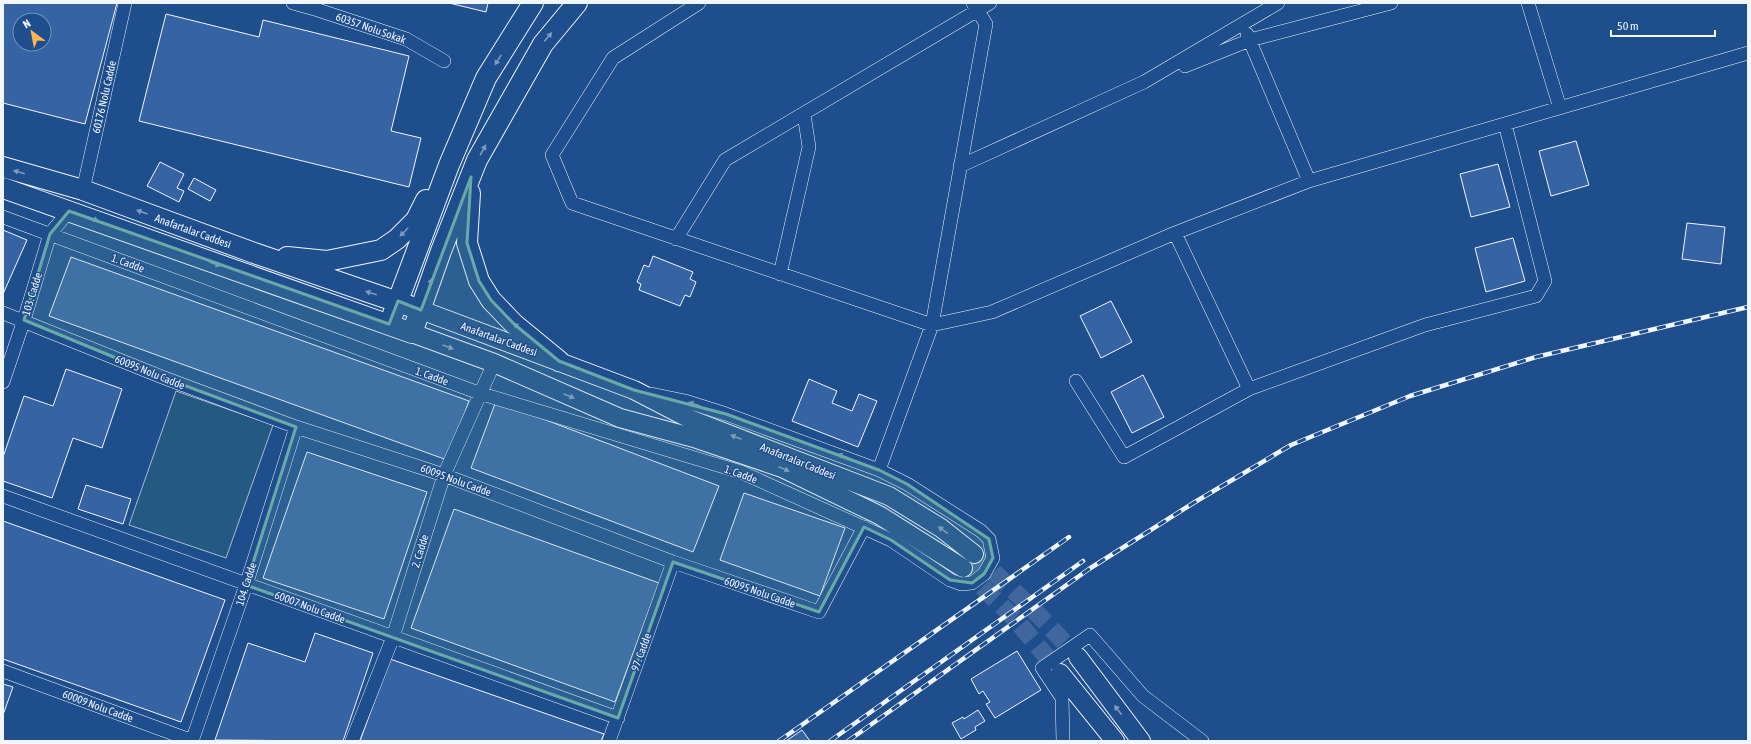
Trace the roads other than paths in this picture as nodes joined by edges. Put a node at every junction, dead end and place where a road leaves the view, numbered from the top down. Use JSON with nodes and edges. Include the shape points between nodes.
{"nodes":[{"id":1,"x":125,"y":3,"type":"edge"},
{"id":2,"x":294,"y":3,"type":"edge"},
{"id":3,"x":533,"y":3,"type":"edge"},
{"id":4,"x":577,"y":3,"type":"edge"},
{"id":5,"x":699,"y":3,"type":"edge"},
{"id":6,"x":990,"y":3,"type":"edge"},
{"id":7,"x":1278,"y":3,"type":"edge"},
{"id":8,"x":1391,"y":3,"type":"edge"},
{"id":9,"x":1528,"y":3,"type":"edge"},
{"id":10,"x":319,"y":6,"type":"edge"},
{"id":11,"x":975,"y":7,"type":"edge"},
{"id":12,"x":1243,"y":25,"type":"junction"},
{"id":13,"x":1250,"y":40,"type":"junction"},
{"id":14,"x":1748,"y":53,"type":"edge"},
{"id":15,"x":444,"y":61,"type":"dead end"},
{"id":16,"x":1144,"y":82,"type":"junction"},
{"id":17,"x":1560,"y":108,"type":"junction"},
{"id":18,"x":804,"y":114,"type":"junction"},
{"id":19,"x":1505,"y":124,"type":"junction"},
{"id":20,"x":449,"y":165,"type":"junction"},
{"id":21,"x":960,"y":166,"type":"junction"},
{"id":22,"x":3,"y":167,"type":"edge"},
{"id":23,"x":470,"y":177,"type":"junction"},
{"id":24,"x":1309,"y":181,"type":"junction"},
{"id":25,"x":3,"y":188,"type":"edge"},
{"id":26,"x":83,"y":190,"type":"junction"},
{"id":27,"x":69,"y":211,"type":"junction"},
{"id":28,"x":3,"y":217,"type":"edge"},
{"id":29,"x":1174,"y":233,"type":"junction"},
{"id":30,"x":50,"y":234,"type":"junction"},
{"id":31,"x":676,"y":239,"type":"junction"},
{"id":32,"x":254,"y":253,"type":"junction"},
{"id":33,"x":780,"y":274,"type":"junction"},
{"id":34,"x":398,"y":301,"type":"junction"},
{"id":35,"x":421,"y":310,"type":"junction"},
{"id":36,"x":3,"y":313,"type":"edge"},
{"id":37,"x":24,"y":320,"type":"junction"},
{"id":38,"x":389,"y":324,"type":"junction"},
{"id":39,"x":932,"y":325,"type":"junction"},
{"id":40,"x":412,"y":333,"type":"junction"},
{"id":41,"x":559,"y":361,"type":"junction"},
{"id":42,"x":494,"y":363,"type":"junction"},
{"id":43,"x":1076,"y":381,"type":"dead end"},
{"id":44,"x":3,"y":382,"type":"edge"},
{"id":45,"x":1249,"y":389,"type":"junction"},
{"id":46,"x":634,"y":390,"type":"junction"},
{"id":47,"x":480,"y":393,"type":"junction"},
{"id":48,"x":296,"y":427,"type":"junction"},
{"id":49,"x":879,"y":470,"type":"junction"},
{"id":50,"x":444,"y":475,"type":"junction"},
{"id":51,"x":3,"y":496,"type":"edge"},
{"id":52,"x":864,"y":527,"type":"junction"},
{"id":53,"x":974,"y":554,"type":"tunnel mouth"},
{"id":54,"x":673,"y":562,"type":"junction"},
{"id":55,"x":963,"y":568,"type":"tunnel mouth"},
{"id":56,"x":246,"y":585,"type":"junction"},
{"id":57,"x":393,"y":637,"type":"junction"},
{"id":58,"x":1078,"y":657,"type":"tunnel mouth"},
{"id":59,"x":3,"y":672,"type":"edge"},
{"id":60,"x":1060,"y":673,"type":"tunnel mouth"},
{"id":61,"x":618,"y":718,"type":"junction"},
{"id":62,"x":165,"y":736,"type":"edge"},
{"id":63,"x":193,"y":741,"type":"edge"},
{"id":64,"x":352,"y":741,"type":"edge"},
{"id":65,"x":609,"y":741,"type":"edge"},
{"id":66,"x":1062,"y":741,"type":"edge"},
{"id":67,"x":1115,"y":741,"type":"edge"},
{"id":68,"x":1141,"y":741,"type":"edge"},
{"id":69,"x":1202,"y":741,"type":"edge"}],
"edges":[{"from":1,"to":26,"type":"street","name":"60176 Nolu Cadde"},
{"from":2,"to":10,"type":"street","name":"60357 Nolu Sokak"},
{"from":3,"to":20,"type":"main road","one_way":true,"via":[[486,78]]},
{"from":23,"to":4,"type":"main road","one_way":true,"via":[[477,160],[543,44]]},
{"from":5,"to":31,"type":"street","via":[[613,58],[552,155],[572,203]]},
{"from":6,"to":11,"type":"street"},
{"from":7,"to":12,"type":"street"},
{"from":8,"to":13,"type":"street"},
{"from":9,"to":17,"type":"street"},
{"from":10,"to":15,"type":"street","name":"60357 Nolu Sokak","via":[[406,39]]},
{"from":11,"to":18,"type":"street"},
{"from":11,"to":21,"type":"street","via":[[986,24]]},
{"from":12,"to":13,"type":"street"},
{"from":12,"to":16,"type":"street"},
{"from":13,"to":16,"type":"street"},
{"from":13,"to":24,"type":"street"},
{"from":14,"to":17,"type":"street"},
{"from":16,"to":21,"type":"street"},
{"from":17,"to":19,"type":"street"},
{"from":18,"to":31,"type":"street","via":[[725,160]]},
{"from":18,"to":33,"type":"street","via":[[809,147]]},
{"from":19,"to":24,"type":"street"},
{"from":19,"to":45,"type":"street","via":[[1545,281],[1536,296],[1425,325]]},
{"from":20,"to":32,"type":"main road","one_way":true,"via":[[416,220],[398,239],[381,250],[328,261]]},
{"from":20,"to":34,"type":"main road"},
{"from":21,"to":39,"type":"street"},
{"from":26,"to":22,"type":"main road","name":"Anafartalar Caddesi","one_way":true},
{"from":35,"to":23,"type":"main road","one_way":true},
{"from":41,"to":23,"type":"main road","one_way":true,"via":[[514,324],[491,300],[479,281],[467,243]]},
{"from":24,"to":29,"type":"street"},
{"from":25,"to":27,"type":"main road","name":"Anafartalar Caddesi"},
{"from":32,"to":26,"type":"main road","name":"Anafartalar Caddesi","one_way":true},
{"from":27,"to":30,"type":"street","name":"103. Cadde"},
{"from":27,"to":38,"type":"main road","name":"Anafartalar Caddesi","one_way":true},
{"from":28,"to":30,"type":"street","name":"1. Cadde"},
{"from":29,"to":39,"type":"street","via":[[992,312]]},
{"from":29,"to":45,"type":"street"},
{"from":30,"to":37,"type":"street","name":"103. Cadde"},
{"from":30,"to":47,"type":"street","name":"1. Cadde"},
{"from":31,"to":33,"type":"street"},
{"from":34,"to":32,"type":"main road","name":"Anafartalar Caddesi","one_way":true},
{"from":33,"to":39,"type":"street"},
{"from":34,"to":35,"type":"main road","name":"Anafartalar Caddesi"},
{"from":34,"to":38,"type":"main road"},
{"from":35,"to":40,"type":"main road"},
{"from":35,"to":41,"type":"main road","name":"Anafartalar Caddesi"},
{"from":36,"to":37,"type":"street","name":"60095 Nolu Cadde"},
{"from":37,"to":44,"type":"street","name":"103. Cadde"},
{"from":37,"to":48,"type":"street","name":"60095 Nolu Cadde","via":[[162,377]]},
{"from":38,"to":40,"type":"main road","name":"Anafartalar Caddesi"},
{"from":39,"to":49,"type":"street"},
{"from":40,"to":42,"type":"main road","name":"Anafartalar Caddesi","one_way":true},
{"from":41,"to":46,"type":"main road","name":"Anafartalar Caddesi"},
{"from":42,"to":47,"type":"street","name":"2. Cadde"},
{"from":42,"to":55,"type":"main road","name":"Anafartalar Caddesi","one_way":true,"via":[[620,418],[694,438],[782,468],[879,515]]},
{"from":43,"to":45,"type":"street","via":[[1124,457]]},
{"from":49,"to":46,"type":"street","name":"1. Cadde","one_way":true,"via":[[726,414],[685,401]]},
{"from":53,"to":46,"type":"main road","name":"Anafartalar Caddesi","one_way":true,"via":[[941,528],[889,496],[692,420]]},
{"from":47,"to":50,"type":"street","name":"2. Cadde"},
{"from":47,"to":52,"type":"street","name":"1. Cadde","via":[[741,472]]},
{"from":48,"to":50,"type":"street","name":"60095 Nolu Cadde"},
{"from":48,"to":56,"type":"street","name":"104. Cadde"},
{"from":49,"to":52,"type":"street","name":"1. Cadde","via":[[907,484],[980,531],[989,539],[993,558],[984,574],[972,583],[961,584],[950,580],[891,540]]},
{"from":50,"to":54,"type":"street","name":"60095 Nolu Cadde"},
{"from":50,"to":57,"type":"street","name":"2. Cadde"},
{"from":51,"to":56,"type":"street","name":"60007 Nolu Cadde"},
{"from":52,"to":54,"type":"street","name":"60095 Nolu Cadde","via":[[819,612]]},
{"from":54,"to":61,"type":"street","name":"97. Cadde"},
{"from":56,"to":57,"type":"street","name":"60007 Nolu Cadde"},
{"from":56,"to":63,"type":"street","name":"104. Cadde"},
{"from":57,"to":61,"type":"street","name":"60007 Nolu Cadde"},
{"from":57,"to":64,"type":"street","name":"2. Cadde"},
{"from":68,"to":58,"type":"main road","one_way":true},
{"from":59,"to":62,"type":"street","name":"60009 Nolu Cadde"},
{"from":60,"to":67,"type":"main road"},
{"from":61,"to":65,"type":"street","name":"97. Cadde"},
{"from":62,"to":63,"type":"street","name":"60009 Nolu Cadde"},
{"from":66,"to":69,"type":"street","via":[[1062,698],[1042,668],[1090,635],[1143,696]]}]}
